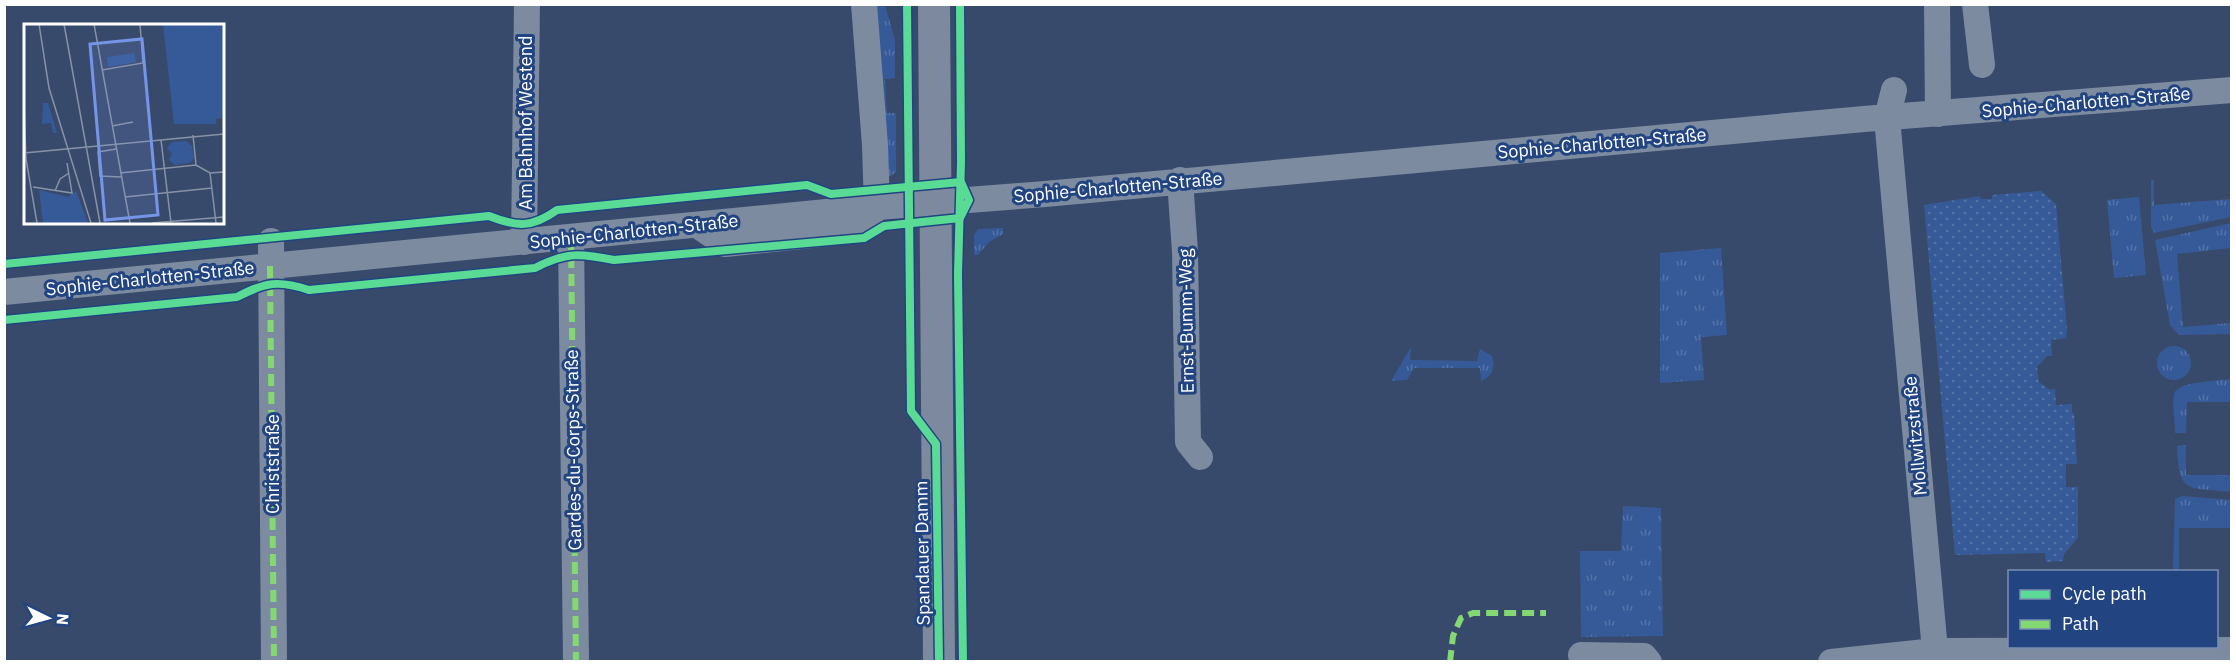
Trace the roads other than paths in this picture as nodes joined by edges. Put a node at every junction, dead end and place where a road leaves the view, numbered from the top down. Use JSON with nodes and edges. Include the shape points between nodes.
{"nodes":[{"id":1,"x":527,"y":4,"type":"edge"},
{"id":2,"x":864,"y":4,"type":"edge"},
{"id":3,"x":934,"y":4,"type":"edge"},
{"id":4,"x":1937,"y":4,"type":"edge"},
{"id":5,"x":1975,"y":4,"type":"edge"},
{"id":6,"x":1982,"y":64,"type":"dead end"},
{"id":7,"x":1886,"y":88,"type":"dead end"},
{"id":8,"x":2232,"y":90,"type":"edge"},
{"id":9,"x":1938,"y":114,"type":"junction"},
{"id":10,"x":1879,"y":118,"type":"junction"},
{"id":11,"x":1180,"y":180,"type":"junction"},
{"id":12,"x":934,"y":203,"type":"junction"},
{"id":13,"x":877,"y":207,"type":"junction"},
{"id":14,"x":571,"y":238,"type":"junction"},
{"id":15,"x":524,"y":242,"type":"junction"},
{"id":16,"x":271,"y":253,"type":"junction"},
{"id":17,"x":4,"y":292,"type":"edge"},
{"id":18,"x":1200,"y":457,"type":"dead end"},
{"id":19,"x":2232,"y":650,"type":"edge"},
{"id":20,"x":1581,"y":655,"type":"dead end"},
{"id":21,"x":1935,"y":656,"type":"edge"},
{"id":22,"x":2165,"y":656,"type":"edge"},
{"id":23,"x":274,"y":662,"type":"edge"},
{"id":24,"x":576,"y":662,"type":"edge"},
{"id":25,"x":939,"y":662,"type":"edge"},
{"id":26,"x":1649,"y":662,"type":"edge"},
{"id":27,"x":1831,"y":662,"type":"edge"}],
"edges":[{"from":1,"to":15,"type":"street","name":"Am Bahnhof Westend"},
{"from":2,"to":13,"type":"street"},
{"from":3,"to":12,"type":"main road","name":"Spandauer Damm"},
{"from":4,"to":9,"type":"street"},
{"from":5,"to":6,"type":"street"},
{"from":7,"to":10,"type":"street","name":"Mollwitzstraße"},
{"from":8,"to":9,"type":"street","name":"Sophie-Charlotten-Straße"},
{"from":9,"to":10,"type":"street","name":"Sophie-Charlotten-Straße"},
{"from":10,"to":11,"type":"street","name":"Sophie-Charlotten-Straße"},
{"from":10,"to":21,"type":"street","name":"Mollwitzstraße"},
{"from":11,"to":12,"type":"street","name":"Sophie-Charlotten-Straße"},
{"from":11,"to":18,"type":"street","name":"Ernst-Bumm-Weg","via":[[1188,442]]},
{"from":12,"to":13,"type":"street","name":"Sophie-Charlotten-Straße"},
{"from":12,"to":25,"type":"main road","name":"Spandauer Damm"},
{"from":13,"to":14,"type":"street","name":"Sophie-Charlotten-Straße"},
{"from":14,"to":15,"type":"street","name":"Sophie-Charlotten-Straße"},
{"from":14,"to":24,"type":"street","name":"Gardes-du-Corps-Straße"},
{"from":15,"to":16,"type":"street","name":"Sophie-Charlotten-Straße"},
{"from":16,"to":17,"type":"street","name":"Sophie-Charlotten-Straße"},
{"from":16,"to":23,"type":"street","name":"Christstraße"},
{"from":19,"to":22,"type":"street"},
{"from":20,"to":26,"type":"street","via":[[1644,656]]},
{"from":21,"to":22,"type":"street"},
{"from":21,"to":27,"type":"street"}]}
